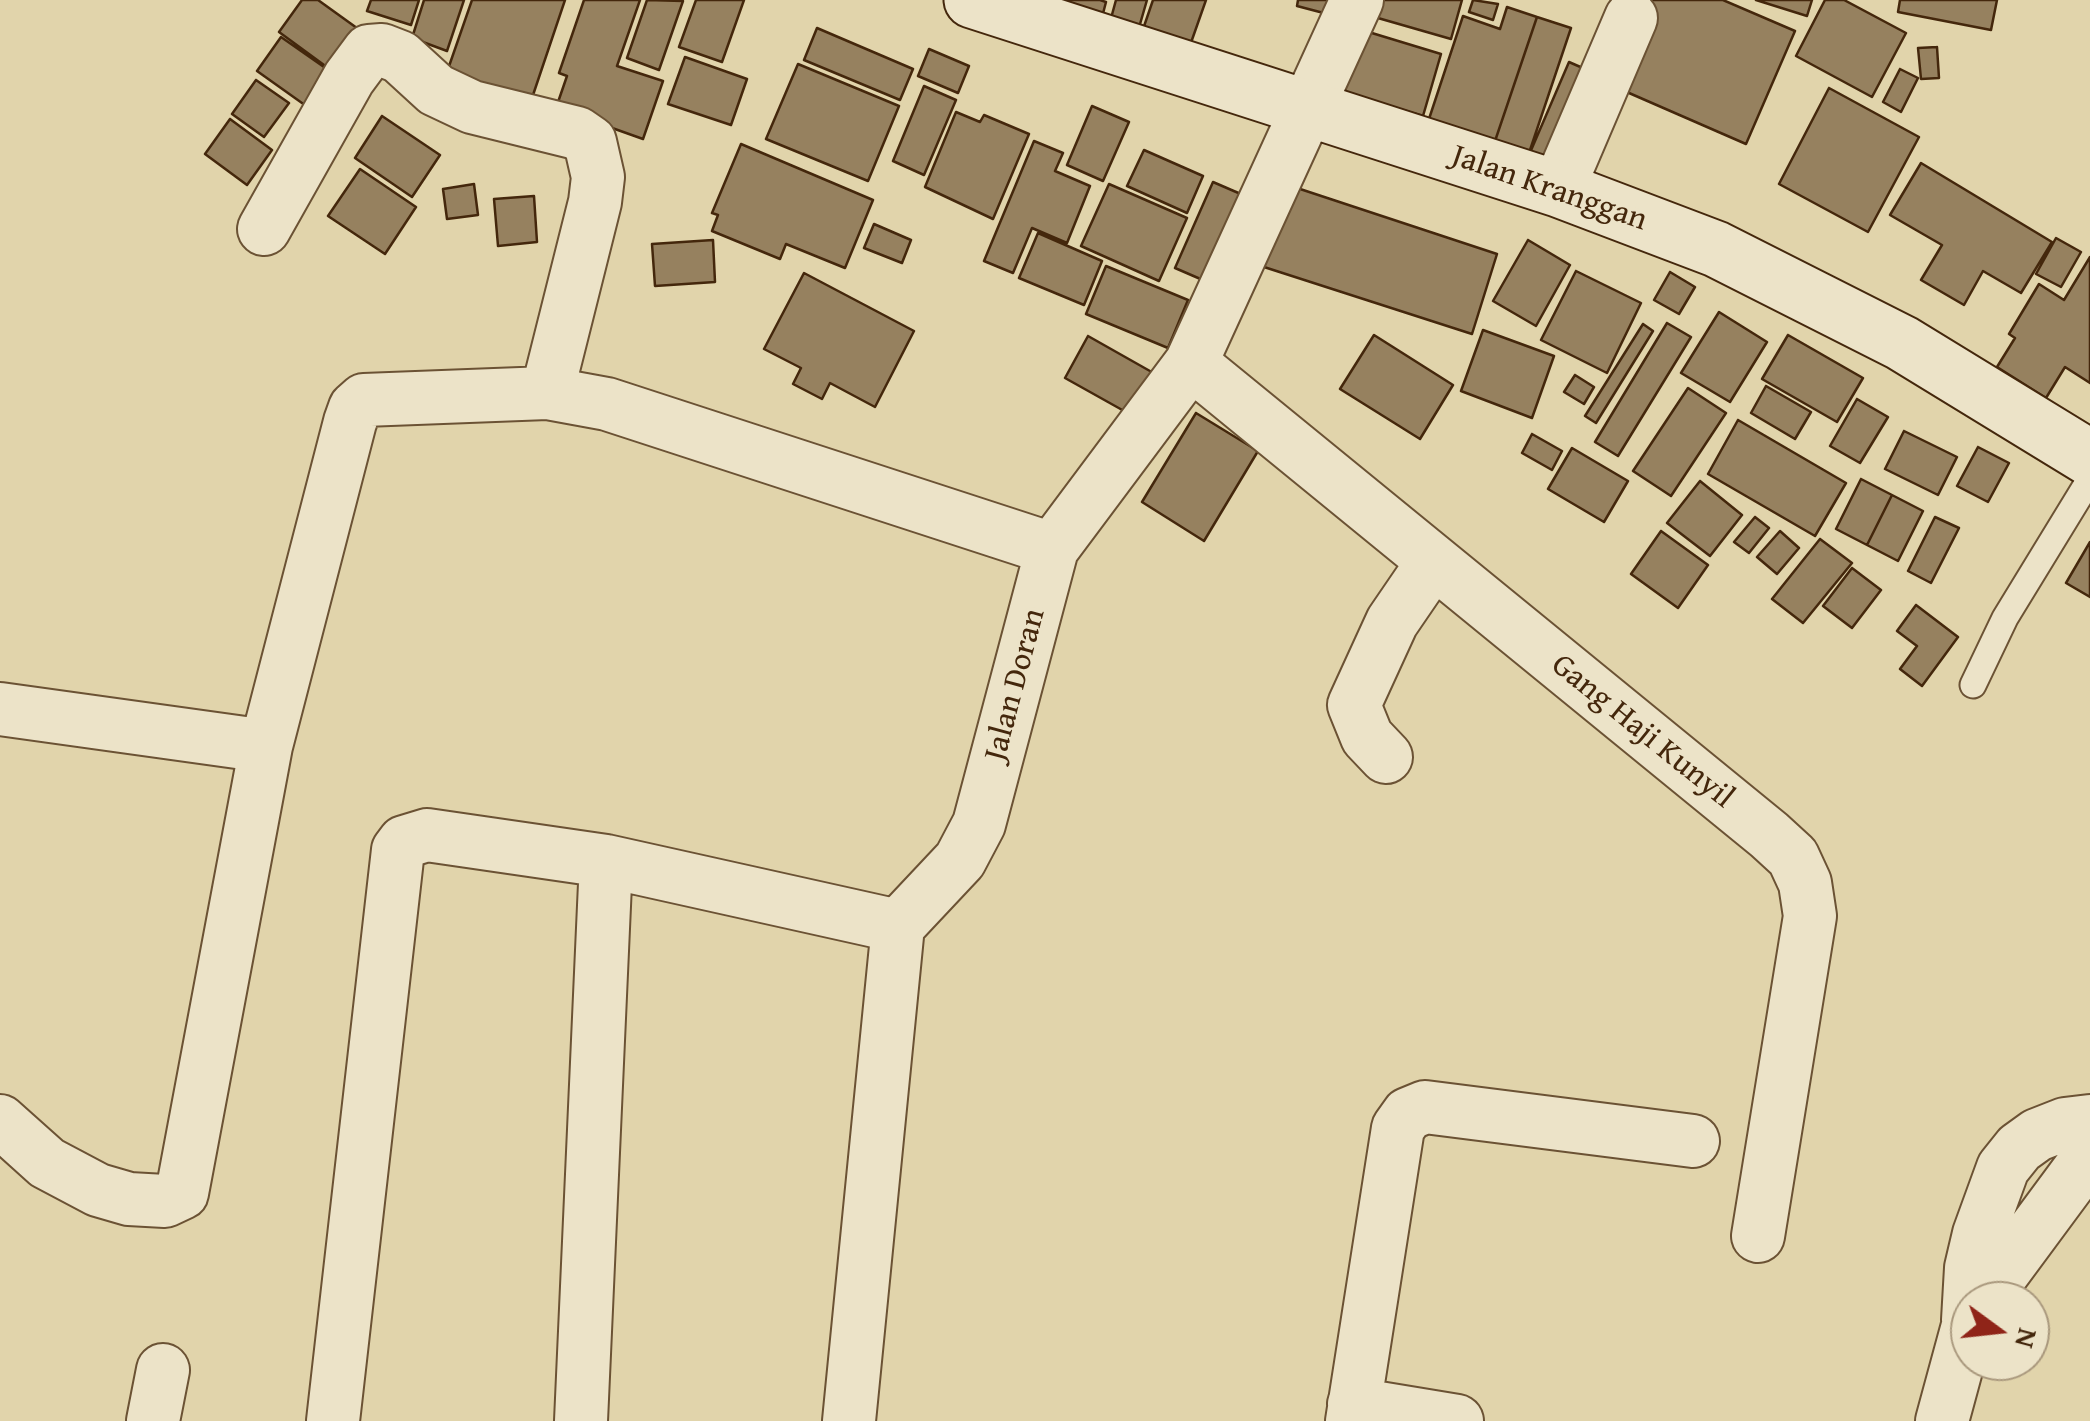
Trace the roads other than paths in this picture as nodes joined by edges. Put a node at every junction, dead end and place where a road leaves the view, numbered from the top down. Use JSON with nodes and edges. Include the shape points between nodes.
{"nodes":[{"id":1,"x":972,"y":0,"type":"edge"},
{"id":2,"x":1357,"y":0,"type":"edge"},
{"id":3,"x":1631,"y":18,"type":"dead end"},
{"id":4,"x":1307,"y":108,"type":"junction"},
{"id":5,"x":1558,"y":189,"type":"junction"},
{"id":6,"x":264,"y":230,"type":"dead end"},
{"id":7,"x":1191,"y":363,"type":"junction"},
{"id":8,"x":548,"y":393,"type":"junction"},
{"id":9,"x":2090,"y":458,"type":"edge"},
{"id":10,"x":2090,"y":479,"type":"edge"},
{"id":11,"x":1052,"y":549,"type":"junction"},
{"id":12,"x":1433,"y":562,"type":"junction"},
{"id":13,"x":1973,"y":685,"type":"dead end"},
{"id":14,"x":0,"y":709,"type":"edge"},
{"id":15,"x":266,"y":746,"type":"junction"},
{"id":16,"x":1386,"y":756,"type":"dead end"},
{"id":17,"x":606,"y":862,"type":"junction"},
{"id":18,"x":898,"y":926,"type":"junction"},
{"id":19,"x":2090,"y":1121,"type":"edge"},
{"id":20,"x":0,"y":1122,"type":"edge"},
{"id":21,"x":1693,"y":1141,"type":"dead end"},
{"id":22,"x":2090,"y":1156,"type":"edge"},
{"id":23,"x":1758,"y":1236,"type":"dead end"},
{"id":24,"x":1972,"y":1281,"type":"edge"},
{"id":25,"x":1998,"y":1281,"type":"edge"},
{"id":26,"x":164,"y":1370,"type":"dead end"},
{"id":27,"x":1954,"y":1381,"type":"edge"},
{"id":28,"x":1353,"y":1413,"type":"edge"},
{"id":29,"x":152,"y":1421,"type":"edge"},
{"id":30,"x":334,"y":1421,"type":"edge"},
{"id":31,"x":581,"y":1421,"type":"edge"},
{"id":32,"x":849,"y":1421,"type":"edge"},
{"id":33,"x":1457,"y":1421,"type":"edge"},
{"id":34,"x":1942,"y":1421,"type":"edge"}],
"edges":[{"from":1,"to":4,"type":"main road","name":"Jalan Kranggan"},
{"from":2,"to":4,"type":"street","name":"Jalan Doran"},
{"from":3,"to":5,"type":"street"},
{"from":4,"to":5,"type":"main road","name":"Jalan Kranggan"},
{"from":4,"to":7,"type":"street","name":"Jalan Doran"},
{"from":5,"to":9,"type":"main road","name":"Jalan Kranggan","via":[[1716,249],[1818,298]]},
{"from":6,"to":8,"type":"street","via":[[369,51],[400,57],[436,90],[472,107],[577,133],[590,142],[598,177]]},
{"from":7,"to":11,"type":"street","name":"Jalan Doran"},
{"from":7,"to":12,"type":"street","name":"Gang Haji Kunyil"},
{"from":8,"to":11,"type":"street","via":[[607,404]]},
{"from":8,"to":15,"type":"street","via":[[358,403]]},
{"from":10,"to":13,"type":"lane","via":[[2005,618]]},
{"from":11,"to":18,"type":"street","name":"Jalan Doran","via":[[979,824],[960,860]]},
{"from":12,"to":16,"type":"street","via":[[1392,622],[1354,705],[1367,737]]},
{"from":12,"to":23,"type":"street","name":"Gang Haji Kunyil","via":[[1793,858],[1810,916]]},
{"from":14,"to":15,"type":"street"},
{"from":15,"to":20,"type":"street","via":[[182,1193],[165,1201],[98,1190],[47,1163]]},
{"from":17,"to":18,"type":"street"},
{"from":17,"to":30,"type":"street","via":[[428,835],[398,850]]},
{"from":17,"to":31,"type":"street"},
{"from":18,"to":32,"type":"street"},
{"from":19,"to":24,"type":"street","via":[[2037,1134],[2003,1168],[1979,1234]]},
{"from":21,"to":28,"type":"street","via":[[1425,1107],[1408,1114],[1398,1128]]},
{"from":22,"to":25,"type":"street"},
{"from":26,"to":29,"type":"street"},
{"from":27,"to":34,"type":"street"},
{"from":28,"to":33,"type":"street"}]}
